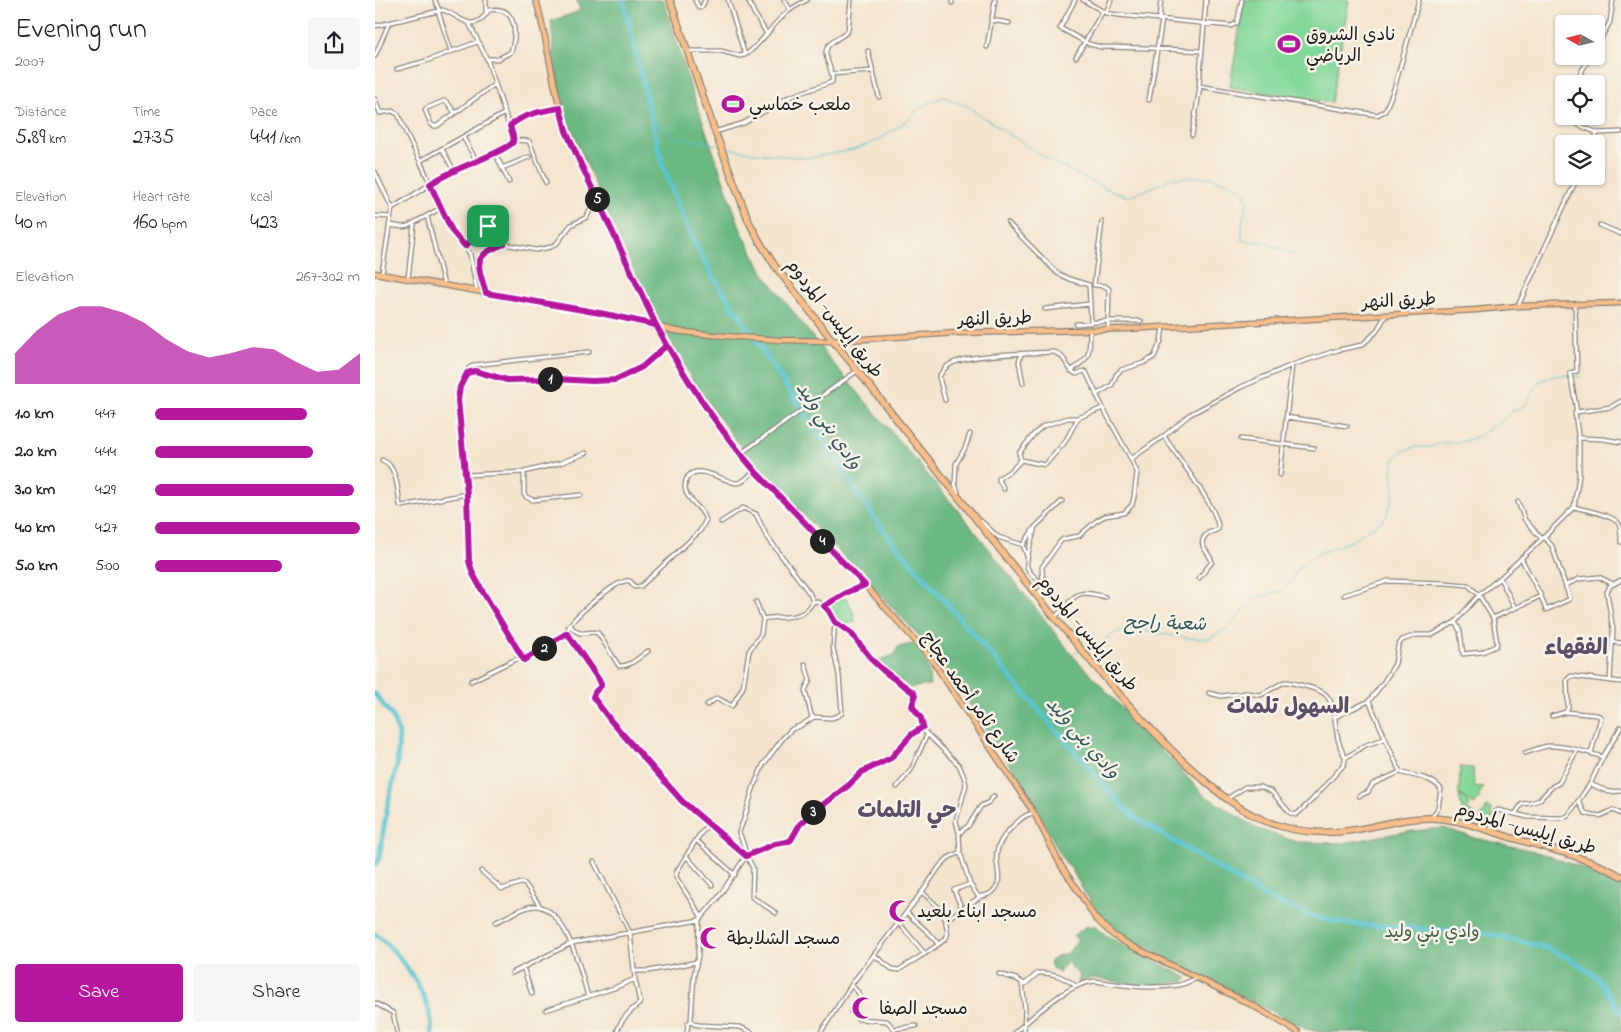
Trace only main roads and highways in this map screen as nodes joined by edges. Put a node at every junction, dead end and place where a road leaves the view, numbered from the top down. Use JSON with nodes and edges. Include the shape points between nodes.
{"nodes":[{"id":1,"x":536,"y":0,"type":"edge"},
{"id":2,"x":670,"y":0,"type":"edge"},
{"id":3,"x":375,"y":272,"type":"edge"},
{"id":4,"x":1621,"y":303,"type":"edge"},
{"id":5,"x":656,"y":325,"type":"junction"},
{"id":6,"x":833,"y":341,"type":"junction"},
{"id":7,"x":1621,"y":876,"type":"edge"},
{"id":8,"x":1298,"y":1032,"type":"edge"}],
"edges":[{"from":1,"to":5,"type":"main road","name":"شارع ثامر أحمد عجاج","via":[[566,131]]},
{"from":2,"to":6,"type":"highway","name":"طريق إيليس- المردوم","via":[[741,204],[775,266]]},
{"from":3,"to":5,"type":"main road","name":"طريق النهر"},
{"from":4,"to":6,"type":"main road","name":"طريق النهر"},
{"from":5,"to":6,"type":"main road","name":"طريق النهر","via":[[712,335]]},
{"from":5,"to":8,"type":"main road","name":"شارع ثامر أحمد عجاج","via":[[740,454],[930,656],[1034,813],[1060,864],[1095,918],[1128,944],[1269,1014]]},
{"from":6,"to":7,"type":"highway","name":"طريق إيليس- المردوم","via":[[1036,595],[1145,725],[1226,800],[1279,826],[1306,831],[1343,832],[1391,821],[1432,818],[1462,823],[1601,866]]}]}
